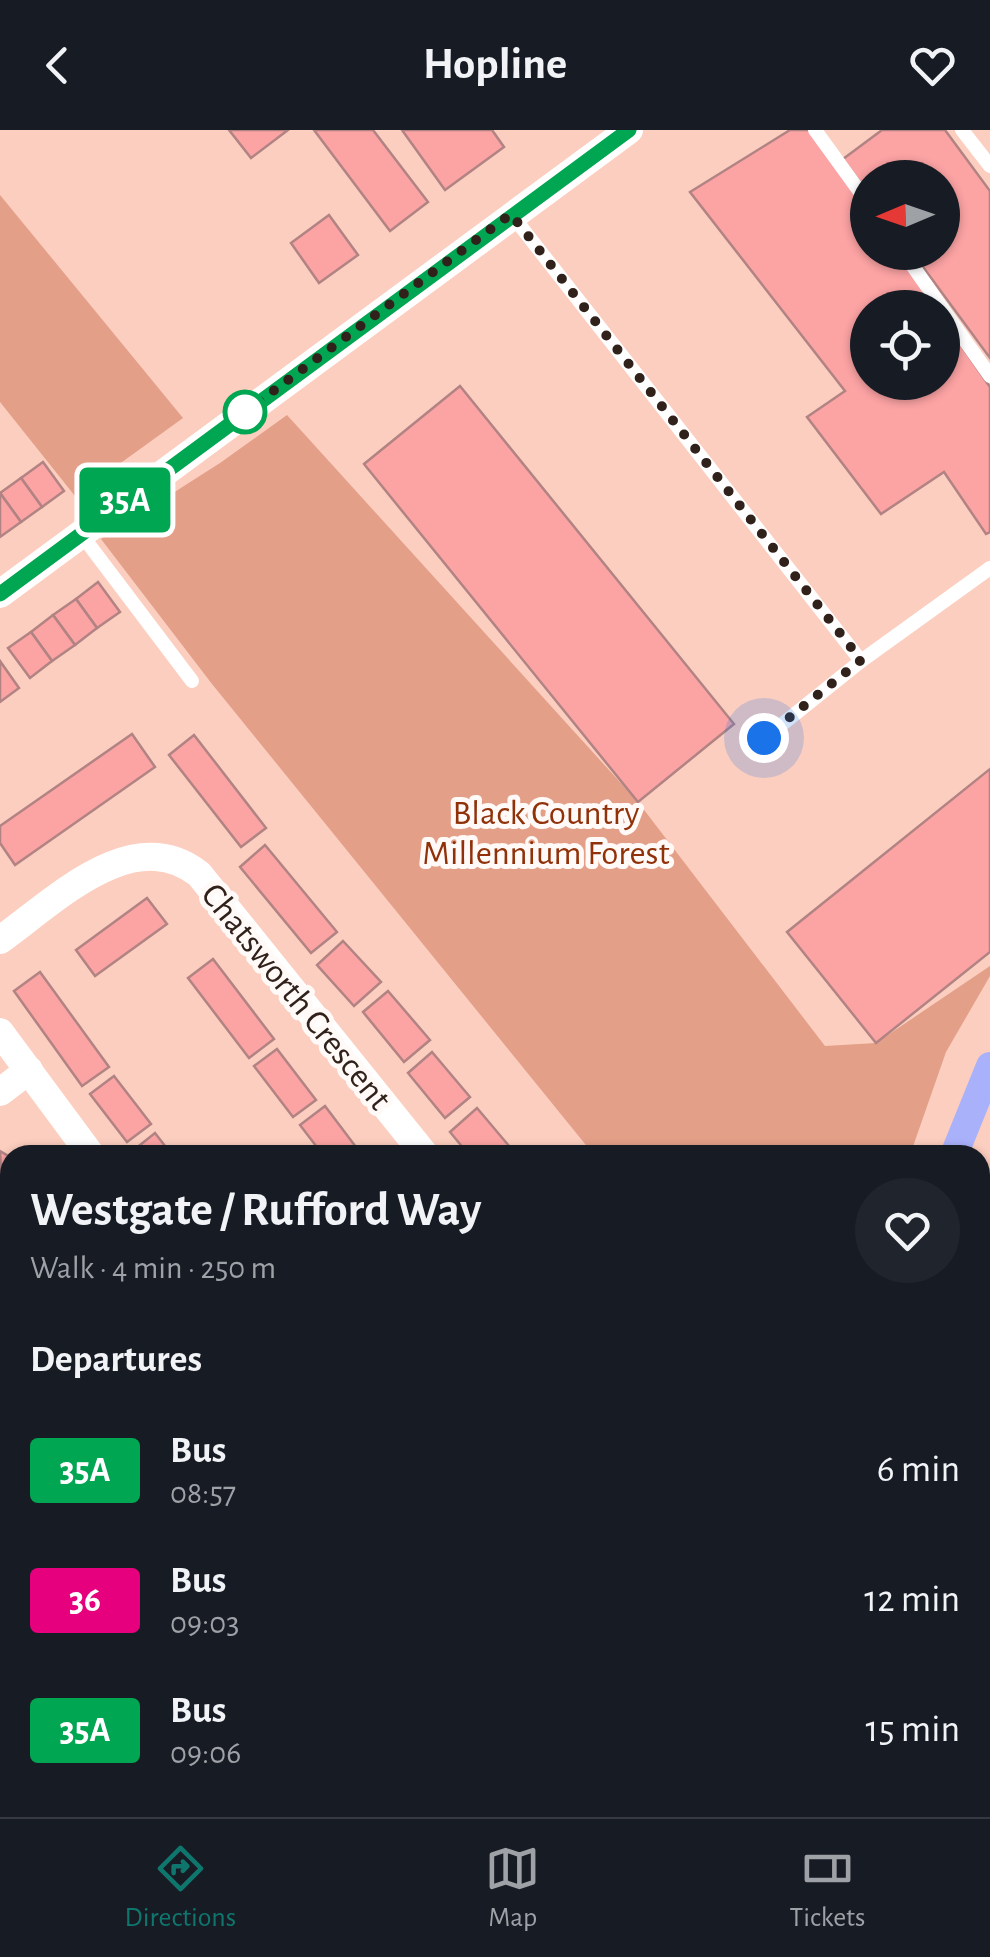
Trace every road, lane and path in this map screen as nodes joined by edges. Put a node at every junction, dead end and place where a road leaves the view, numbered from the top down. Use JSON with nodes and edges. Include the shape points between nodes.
{"nodes":[{"id":1,"x":629,"y":130,"type":"edge"},
{"id":2,"x":815,"y":130,"type":"edge"},
{"id":3,"x":962,"y":130,"type":"edge"},
{"id":4,"x":990,"y":166,"type":"edge"},
{"id":5,"x":850,"y":178,"type":"edge"},
{"id":6,"x":511,"y":214,"type":"junction"},
{"id":7,"x":960,"y":334,"type":"edge"},
{"id":8,"x":990,"y":376,"type":"edge"},
{"id":9,"x":80,"y":534,"type":"junction"},
{"id":10,"x":990,"y":568,"type":"edge"},
{"id":11,"x":0,"y":594,"type":"edge"},
{"id":12,"x":861,"y":660,"type":"junction"},
{"id":13,"x":192,"y":681,"type":"dead end"},
{"id":14,"x":764,"y":738,"type":"dead end"},
{"id":15,"x":0,"y":940,"type":"edge"},
{"id":16,"x":0,"y":1032,"type":"edge"},
{"id":17,"x":29,"y":1070,"type":"junction"},
{"id":18,"x":0,"y":1092,"type":"edge"},
{"id":19,"x":85,"y":1145,"type":"edge"},
{"id":20,"x":417,"y":1145,"type":"edge"}],
"edges":[{"from":1,"to":6,"type":"street"},
{"from":2,"to":5,"type":"lane"},
{"from":3,"to":4,"type":"lane"},
{"from":6,"to":9,"type":"street"},
{"from":6,"to":12,"type":"lane"},
{"from":7,"to":8,"type":"lane"},
{"from":9,"to":11,"type":"street"},
{"from":9,"to":13,"type":"lane"},
{"from":10,"to":12,"type":"lane"},
{"from":12,"to":14,"type":"lane"},
{"from":15,"to":20,"type":"street","name":"Chatsworth Crescent","via":[[110,865],[147,855],[183,862]]},
{"from":16,"to":17,"type":"street"},
{"from":17,"to":18,"type":"street"},
{"from":17,"to":19,"type":"street"}]}
